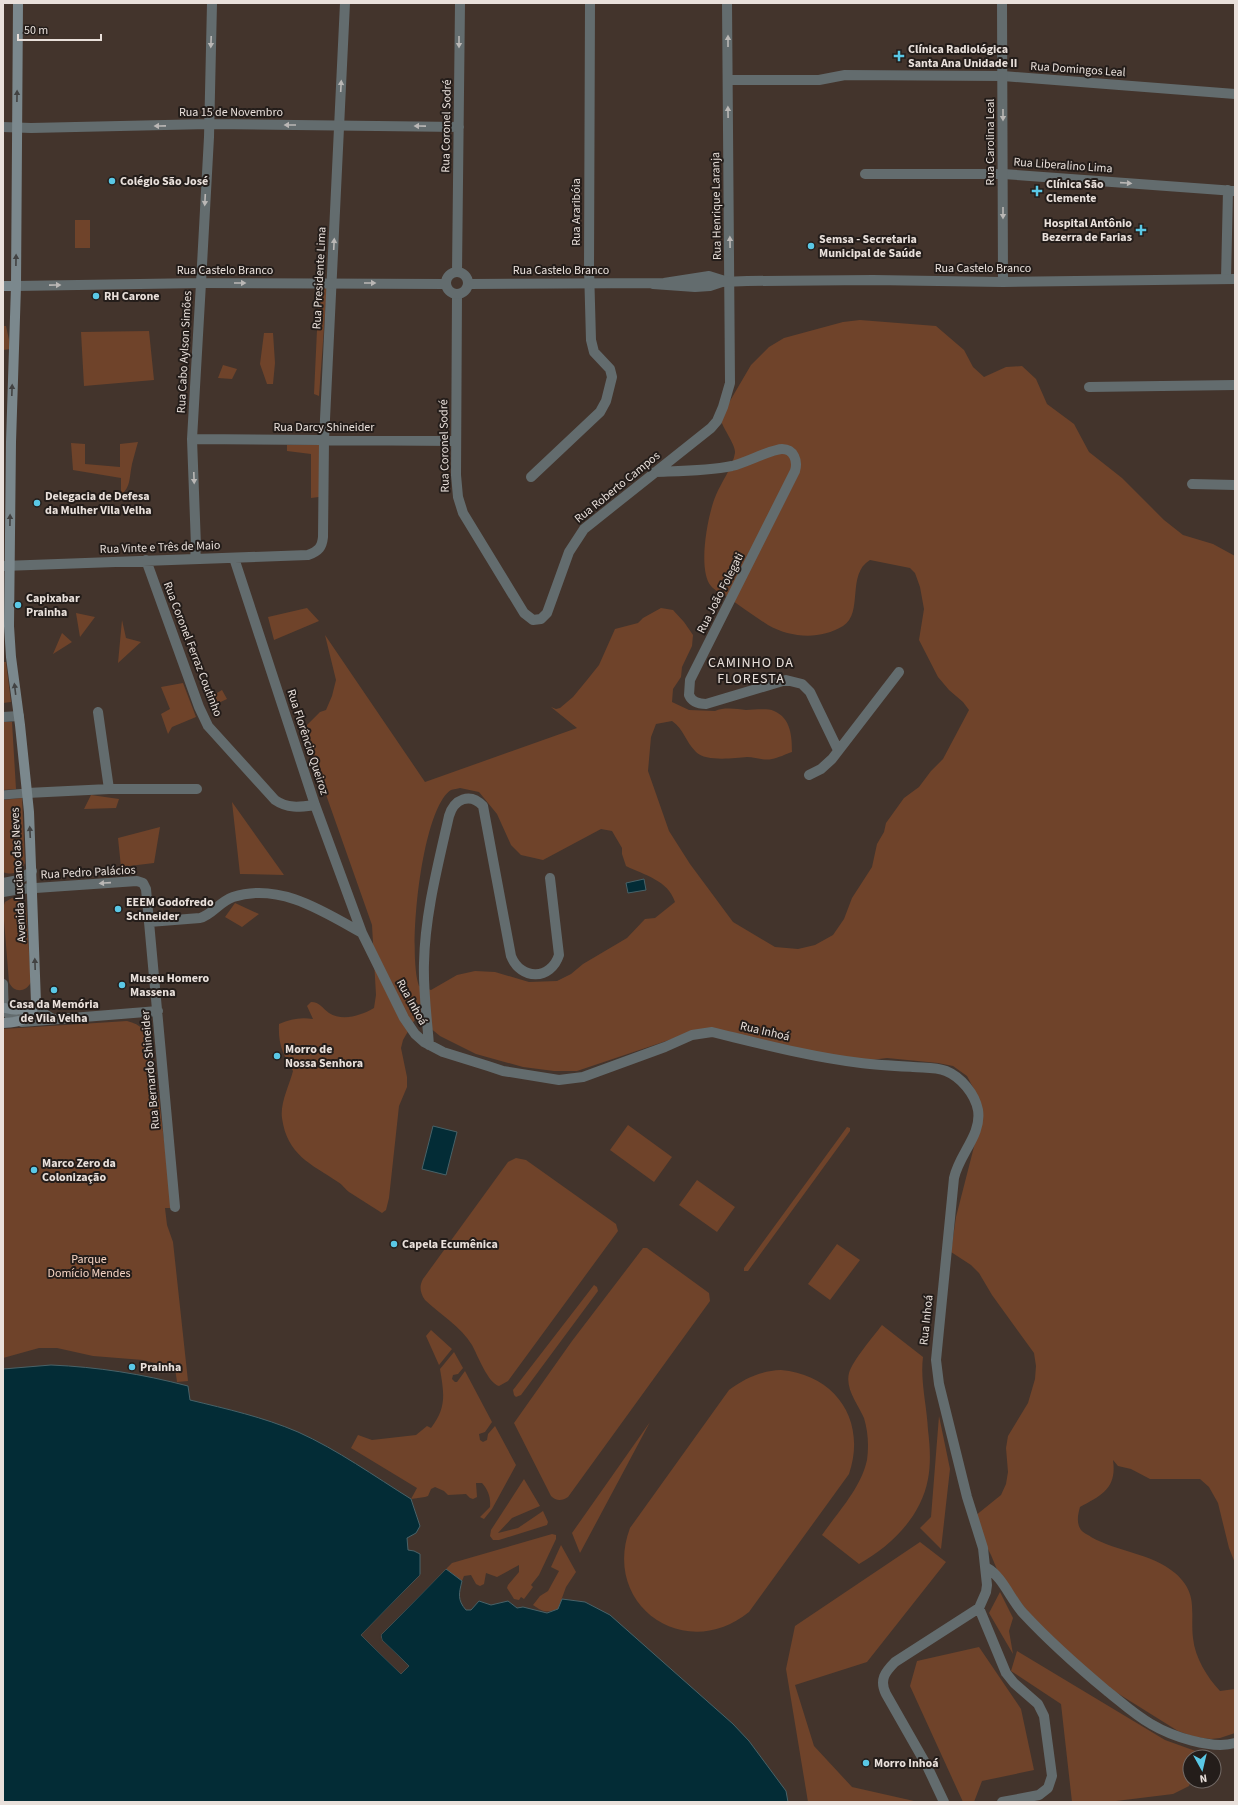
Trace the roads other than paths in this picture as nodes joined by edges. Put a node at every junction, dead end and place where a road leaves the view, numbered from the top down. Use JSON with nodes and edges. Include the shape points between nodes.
{"nodes":[{"id":1,"x":18,"y":3,"type":"edge"},
{"id":2,"x":212,"y":3,"type":"edge"},
{"id":3,"x":345,"y":3,"type":"edge"},
{"id":4,"x":460,"y":3,"type":"edge"},
{"id":5,"x":590,"y":3,"type":"edge"},
{"id":6,"x":727,"y":3,"type":"edge"},
{"id":7,"x":1002,"y":3,"type":"edge"},
{"id":8,"x":1003,"y":76,"type":"junction"},
{"id":9,"x":728,"y":80,"type":"junction"},
{"id":10,"x":1235,"y":94,"type":"edge"},
{"id":11,"x":209,"y":124,"type":"junction"},
{"id":12,"x":339,"y":125,"type":"junction"},
{"id":13,"x":3,"y":127,"type":"edge"},
{"id":14,"x":459,"y":127,"type":"junction"},
{"id":15,"x":17,"y":128,"type":"junction"},
{"id":16,"x":865,"y":174,"type":"dead end"},
{"id":17,"x":1003,"y":174,"type":"junction"},
{"id":18,"x":1232,"y":190,"type":"edge"},
{"id":19,"x":457,"y":272,"type":"junction"},
{"id":20,"x":1230,"y":279,"type":"edge"},
{"id":21,"x":730,"y":282,"type":"junction"},
{"id":22,"x":1003,"y":282,"type":"junction"},
{"id":23,"x":201,"y":283,"type":"junction"},
{"id":24,"x":332,"y":283,"type":"junction"},
{"id":25,"x":590,"y":283,"type":"junction"},
{"id":26,"x":446,"y":284,"type":"junction"},
{"id":27,"x":469,"y":284,"type":"junction"},
{"id":28,"x":3,"y":286,"type":"edge"},
{"id":29,"x":16,"y":286,"type":"junction"},
{"id":30,"x":457,"y":294,"type":"junction"},
{"id":31,"x":1235,"y":385,"type":"edge"},
{"id":32,"x":1089,"y":387,"type":"dead end"},
{"id":33,"x":723,"y":407,"type":"joint"},
{"id":34,"x":192,"y":439,"type":"junction"},
{"id":35,"x":324,"y":440,"type":"junction"},
{"id":36,"x":456,"y":441,"type":"junction"},
{"id":37,"x":7,"y":442,"type":"edge"},
{"id":38,"x":655,"y":472,"type":"junction"},
{"id":39,"x":531,"y":477,"type":"dead end"},
{"id":40,"x":1192,"y":484,"type":"dead end"},
{"id":41,"x":1235,"y":485,"type":"edge"},
{"id":42,"x":317,"y":552,"type":"joint"},
{"id":43,"x":234,"y":558,"type":"junction"},
{"id":44,"x":195,"y":559,"type":"junction"},
{"id":45,"x":146,"y":560,"type":"junction"},
{"id":46,"x":6,"y":566,"type":"edge"},
{"id":47,"x":536,"y":620,"type":"joint"},
{"id":48,"x":7,"y":657,"type":"edge"},
{"id":49,"x":899,"y":672,"type":"dead end"},
{"id":50,"x":98,"y":712,"type":"dead end"},
{"id":51,"x":19,"y":716,"type":"junction"},
{"id":52,"x":3,"y":718,"type":"edge"},
{"id":53,"x":838,"y":750,"type":"junction"},
{"id":54,"x":810,"y":775,"type":"dead end"},
{"id":55,"x":109,"y":789,"type":"junction"},
{"id":56,"x":197,"y":789,"type":"dead end"},
{"id":57,"x":27,"y":793,"type":"junction"},
{"id":58,"x":3,"y":795,"type":"edge"},
{"id":59,"x":315,"y":805,"type":"junction"},
{"id":60,"x":32,"y":871,"type":"junction"},
{"id":61,"x":550,"y":878,"type":"dead end"},
{"id":62,"x":3,"y":883,"type":"edge"},
{"id":63,"x":144,"y":884,"type":"joint"},
{"id":64,"x":33,"y":888,"type":"junction"},
{"id":65,"x":3,"y":892,"type":"edge"},
{"id":66,"x":149,"y":922,"type":"junction"},
{"id":67,"x":362,"y":932,"type":"junction"},
{"id":68,"x":3,"y":984,"type":"edge"},
{"id":69,"x":36,"y":1003,"type":"junction"},
{"id":70,"x":4,"y":1008,"type":"junction"},
{"id":71,"x":158,"y":1010,"type":"junction"},
{"id":72,"x":53,"y":1019,"type":"junction"},
{"id":73,"x":22,"y":1022,"type":"junction"},
{"id":74,"x":3,"y":1023,"type":"edge"},
{"id":75,"x":429,"y":1046,"type":"junction"},
{"id":76,"x":175,"y":1207,"type":"dead end"},
{"id":77,"x":986,"y":1568,"type":"junction"},
{"id":78,"x":979,"y":1608,"type":"junction"},
{"id":79,"x":1235,"y":1743,"type":"edge"},
{"id":80,"x":944,"y":1802,"type":"edge"},
{"id":81,"x":1002,"y":1802,"type":"edge"}],
"edges":[{"from":15,"to":1,"type":"main road","name":"Avenida Luciano das Neves","one_way":true},
{"from":2,"to":11,"type":"street","name":"Rua Cabo Aylson Simões","one_way":true},
{"from":12,"to":3,"type":"street","name":"Rua Presidente Lima","one_way":true},
{"from":4,"to":14,"type":"street","name":"Rua Coronel Sodré","one_way":true},
{"from":5,"to":25,"type":"street","name":"Rua Araribóia"},
{"from":9,"to":6,"type":"street","name":"Rua Henrique Laranja","one_way":true},
{"from":7,"to":8,"type":"street","name":"Rua Carolina Leal"},
{"from":8,"to":9,"type":"street","name":"Rua Domingos Leal","via":[[844,75],[819,80]]},
{"from":8,"to":10,"type":"street","name":"Rua Domingos Leal"},
{"from":8,"to":17,"type":"street","name":"Rua Carolina Leal","one_way":true},
{"from":21,"to":9,"type":"street","name":"Rua Henrique Laranja","one_way":true},
{"from":12,"to":11,"type":"street","name":"Rua 15 de Novembro","one_way":true},
{"from":11,"to":15,"type":"street","name":"Rua 15 de Novembro","one_way":true},
{"from":11,"to":23,"type":"street","name":"Rua Cabo Aylson Simões","one_way":true},
{"from":14,"to":12,"type":"street","name":"Rua 15 de Novembro","one_way":true},
{"from":24,"to":12,"type":"street","name":"Rua Presidente Lima","one_way":true},
{"from":13,"to":15,"type":"street","name":"Rua 15 de Novembro"},
{"from":14,"to":19,"type":"street","name":"Rua Coronel Sodré"},
{"from":29,"to":15,"type":"main road","name":"Avenida Luciano das Neves","one_way":true},
{"from":16,"to":17,"type":"street","name":"Rua Liberalino Lima"},
{"from":17,"to":18,"type":"street","name":"Rua Liberalino Lima","one_way":true},
{"from":17,"to":22,"type":"street","name":"Rua Carolina Leal","one_way":true},
{"from":18,"to":20,"type":"street"},
{"from":19,"to":26,"type":"street","via":[[449,276]]},
{"from":19,"to":27,"type":"street","via":[[465,275]]},
{"from":20,"to":22,"type":"street","name":"Rua Castelo Branco"},
{"from":21,"to":22,"type":"street","name":"Rua Castelo Branco"},
{"from":21,"to":25,"type":"street","name":"Rua Castelo Branco","via":[[702,276],[653,284]]},
{"from":21,"to":33,"type":"street","name":"Rua Henrique Laranja","via":[[730,383]]},
{"from":23,"to":24,"type":"street","name":"Rua Castelo Branco","one_way":true},
{"from":29,"to":23,"type":"street","name":"Rua Castelo Branco","one_way":true},
{"from":23,"to":34,"type":"street","name":"Rua Cabo Aylson Simões"},
{"from":24,"to":26,"type":"street","name":"Rua Castelo Branco","one_way":true},
{"from":24,"to":35,"type":"street","name":"Rua Presidente Lima"},
{"from":25,"to":27,"type":"street","name":"Rua Castelo Branco"},
{"from":25,"to":39,"type":"street","name":"Rua Araribóia","via":[[591,344],[594,352],[610,370],[612,382],[600,412]]},
{"from":26,"to":30,"type":"street","via":[[451,292]]},
{"from":27,"to":30,"type":"street","via":[[465,292]]},
{"from":28,"to":29,"type":"main road","name":"Rua Castelo Branco"},
{"from":37,"to":29,"type":"main road","name":"Avenida Luciano das Neves","one_way":true},
{"from":30,"to":36,"type":"street","name":"Rua Coronel Sodré"},
{"from":31,"to":32,"type":"street"},
{"from":33,"to":38,"type":"street","name":"Rua Roberto Campos","via":[[711,428]]},
{"from":34,"to":35,"type":"street","name":"Rua Darcy Shineider"},
{"from":34,"to":44,"type":"street","name":"Rua Cabo Aylson Simões","one_way":true},
{"from":35,"to":36,"type":"street","name":"Rua Darcy Shineider"},
{"from":35,"to":42,"type":"street","name":"Rua Presidente Lima","via":[[323,537],[322,546]]},
{"from":36,"to":47,"type":"street","name":"Rua Coronel Sodré","via":[[456,487],[463,513],[524,613]]},
{"from":46,"to":37,"type":"main road","name":"Avenida Luciano das Neves","one_way":true},
{"from":38,"to":47,"type":"street","name":"Rua Roberto Campos","via":[[578,536],[569,552],[547,613]]},
{"from":38,"to":53,"type":"street","name":"Rua João Folegati","via":[[720,468],[747,462],[781,449],[790,451],[795,458],[795,471],[690,680],[689,695],[699,704],[706,704],[780,681],[796,681],[810,692]]},
{"from":40,"to":41,"type":"street"},
{"from":42,"to":43,"type":"street","name":"Rua Vinte e Três de Maio","via":[[308,555]]},
{"from":43,"to":44,"type":"street","name":"Rua Vinte e Três de Maio"},
{"from":43,"to":59,"type":"street","name":"Rua Florêncio Queiroz"},
{"from":44,"to":45,"type":"street","name":"Rua Vinte e Três de Maio"},
{"from":45,"to":46,"type":"street","name":"Rua Vinte e Três de Maio"},
{"from":45,"to":59,"type":"street","name":"Rua Coronel Ferraz Coutinho","via":[[208,726],[275,800],[292,807]]},
{"from":46,"to":48,"type":"main road","name":"Avenida Luciano das Neves","via":[[9,626]]},
{"from":51,"to":48,"type":"main road","name":"Avenida Luciano das Neves","one_way":true},
{"from":49,"to":53,"type":"street"},
{"from":50,"to":55,"type":"street"},
{"from":51,"to":52,"type":"street"},
{"from":51,"to":57,"type":"main road","name":"Avenida Luciano das Neves"},
{"from":53,"to":54,"type":"street","via":[[827,764]]},
{"from":55,"to":56,"type":"street"},
{"from":55,"to":57,"type":"street"},
{"from":57,"to":58,"type":"street"},
{"from":60,"to":57,"type":"main road","name":"Avenida Luciano das Neves","one_way":true},
{"from":59,"to":67,"type":"street","name":"Rua Florêncio Queiroz"},
{"from":60,"to":62,"type":"street","name":"Rua Pedro Palácios","via":[[19,880]]},
{"from":60,"to":64,"type":"main road","name":"Avenida Luciano das Neves"},
{"from":61,"to":75,"type":"street","via":[[560,955],[550,970],[544,973],[527,973],[517,966],[512,956],[484,806],[475,799],[460,800],[453,806],[431,901],[425,946],[423,981]]},
{"from":63,"to":64,"type":"street","name":"Rua Pedro Palácios","one_way":true,"via":[[137,881]]},
{"from":63,"to":66,"type":"street","name":"Rua Bernardo Shineider"},
{"from":64,"to":65,"type":"street","name":"Rua Pedro Palácios"},
{"from":69,"to":64,"type":"main road","name":"Avenida Luciano das Neves","one_way":true},
{"from":66,"to":67,"type":"street","via":[[200,918],[232,898],[249,894],[271,894],[304,902]]},
{"from":66,"to":71,"type":"street","name":"Rua Bernardo Shineider"},
{"from":67,"to":75,"type":"street","name":"Rua Inhoá","via":[[409,1027]]},
{"from":68,"to":70,"type":"street"},
{"from":69,"to":70,"type":"main road","via":[[21,1010]]},
{"from":69,"to":72,"type":"street","via":[[43,1013]]},
{"from":69,"to":73,"type":"main road","via":[[30,1015]]},
{"from":70,"to":73,"type":"street","via":[[10,1017]]},
{"from":71,"to":72,"type":"street"},
{"from":71,"to":76,"type":"street","name":"Rua Bernardo Shineider"},
{"from":72,"to":73,"type":"street"},
{"from":73,"to":74,"type":"main road"},
{"from":75,"to":77,"type":"street","name":"Rua Inhoá","via":[[503,1071],[559,1080],[583,1077],[692,1035],[712,1032],[839,1060],[938,1069],[957,1077],[973,1097],[978,1116],[976,1129],[954,1178],[936,1360],[939,1384],[967,1497],[983,1548]]},
{"from":77,"to":78,"type":"street","name":"Rua Inhoá","via":[[986,1592]]},
{"from":77,"to":79,"type":"street","via":[[996,1575],[1022,1612],[1062,1653],[1130,1710],[1151,1724],[1176,1735],[1205,1743]]},
{"from":78,"to":80,"type":"street","via":[[895,1662],[883,1676],[884,1689]]},
{"from":78,"to":81,"type":"street","via":[[1006,1673],[1042,1710],[1052,1772],[1050,1785],[1044,1792]]}]}
